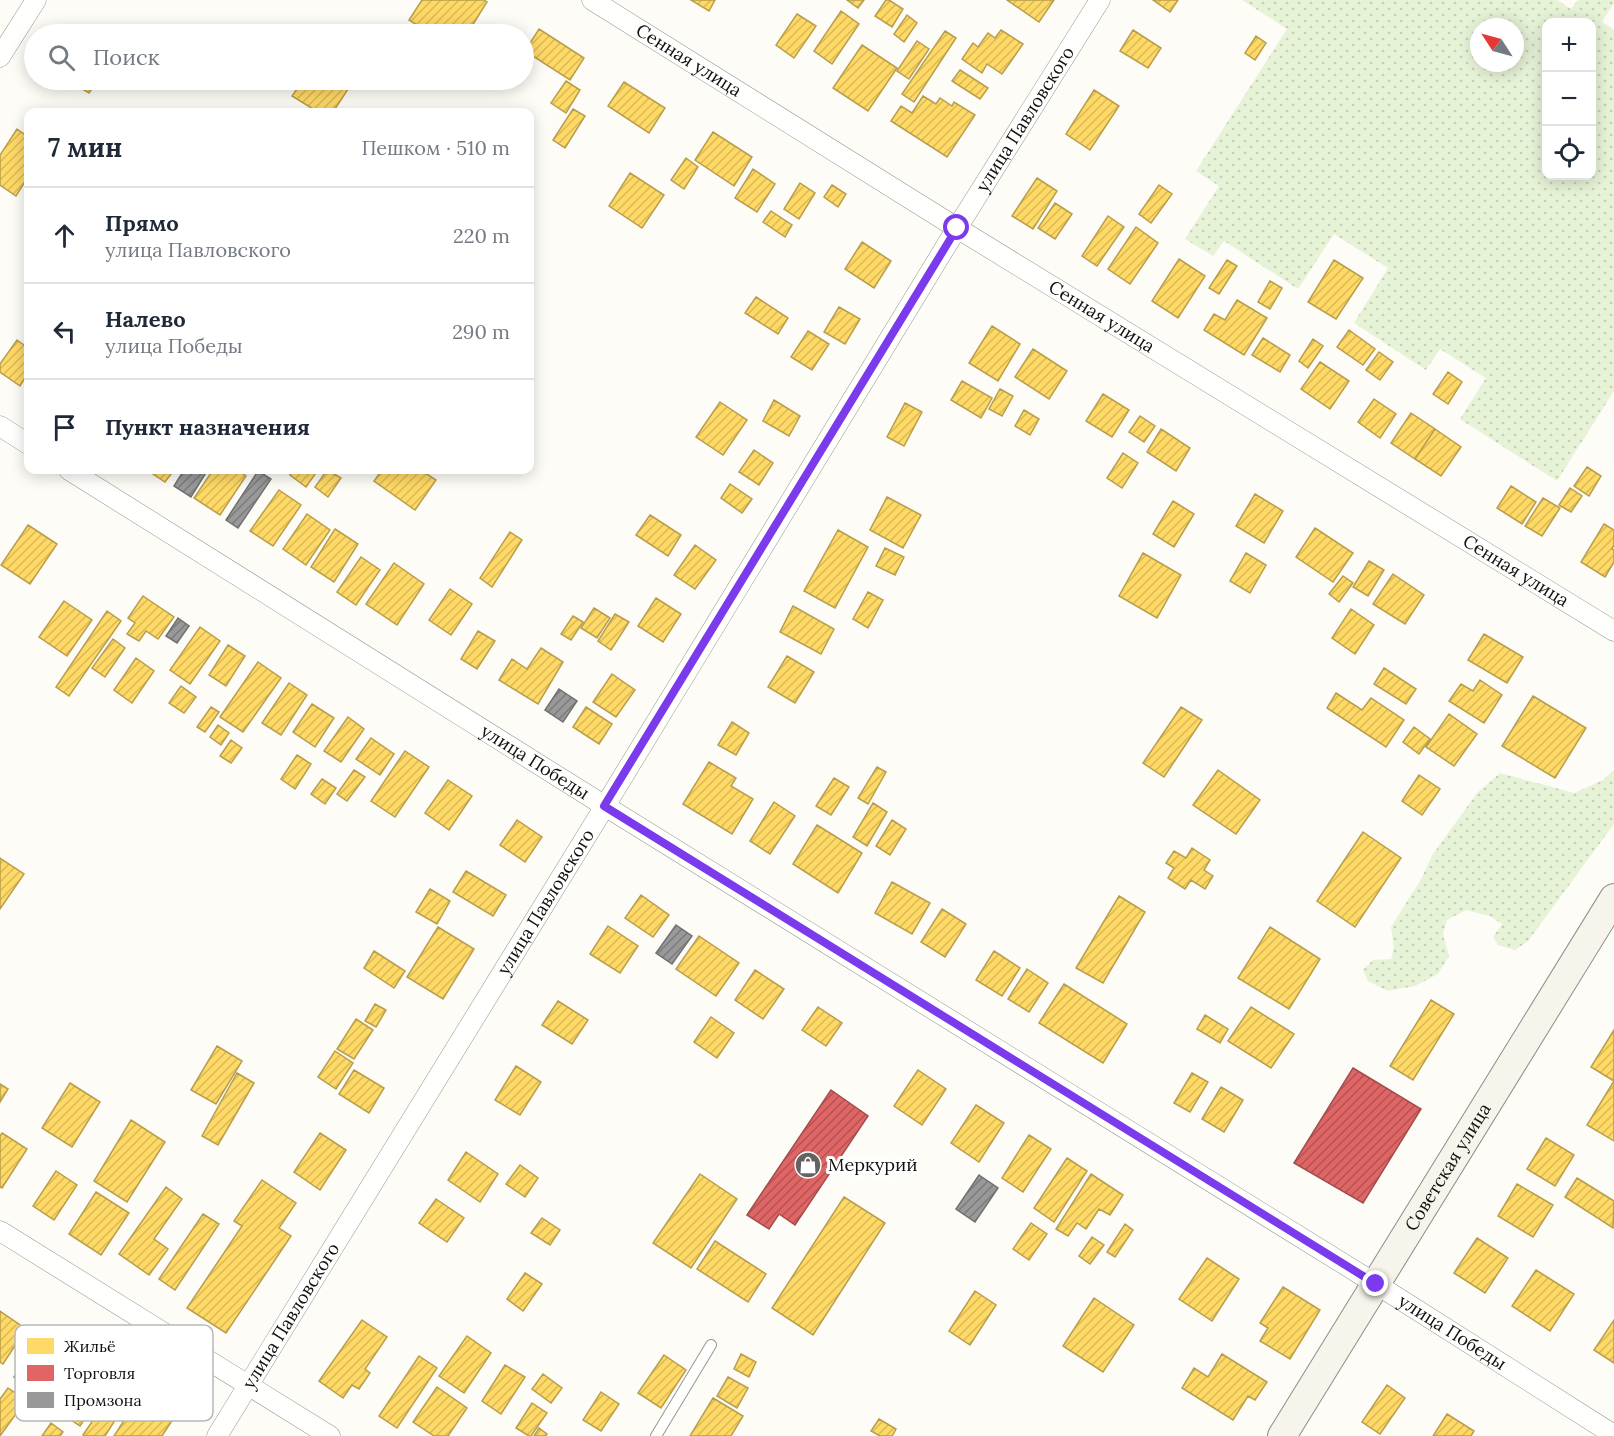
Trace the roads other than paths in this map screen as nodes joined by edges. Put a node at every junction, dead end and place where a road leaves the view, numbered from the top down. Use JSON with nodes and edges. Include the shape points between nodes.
{"nodes":[{"id":1,"x":36,"y":0,"type":"edge"},
{"id":2,"x":592,"y":0,"type":"edge"},
{"id":3,"x":1100,"y":0,"type":"edge"},
{"id":4,"x":6,"y":33,"type":"edge"},
{"id":5,"x":0,"y":57,"type":"edge"},
{"id":6,"x":957,"y":228,"type":"junction"},
{"id":7,"x":0,"y":426,"type":"edge"},
{"id":8,"x":24,"y":441,"type":"edge"},
{"id":9,"x":75,"y":474,"type":"edge"},
{"id":10,"x":1614,"y":631,"type":"edge"},
{"id":11,"x":604,"y":806,"type":"junction"},
{"id":12,"x":1614,"y":898,"type":"edge"},
{"id":13,"x":0,"y":1231,"type":"edge"},
{"id":14,"x":1376,"y":1284,"type":"junction"},
{"id":15,"x":153,"y":1325,"type":"edge"},
{"id":16,"x":711,"y":1346,"type":"dead end"},
{"id":17,"x":213,"y":1362,"type":"edge"},
{"id":18,"x":249,"y":1384,"type":"junction"},
{"id":19,"x":1614,"y":1435,"type":"edge"},
{"id":20,"x":217,"y":1436,"type":"edge"},
{"id":21,"x":330,"y":1436,"type":"edge"},
{"id":22,"x":656,"y":1436,"type":"edge"},
{"id":23,"x":1282,"y":1436,"type":"edge"}],
"edges":[{"from":1,"to":4,"type":"street"},
{"from":2,"to":6,"type":"street","name":"Сенная улица"},
{"from":3,"to":6,"type":"street","name":"улица Павловского"},
{"from":4,"to":5,"type":"street"},
{"from":6,"to":10,"type":"street","name":"Сенная улица"},
{"from":6,"to":11,"type":"street","name":"улица Павловского"},
{"from":7,"to":8,"type":"street"},
{"from":9,"to":11,"type":"street","name":"улица Победы"},
{"from":11,"to":14,"type":"street","name":"улица Победы"},
{"from":11,"to":18,"type":"street","name":"улица Павловского"},
{"from":12,"to":14,"type":"street","name":"Советская улица"},
{"from":13,"to":15,"type":"street"},
{"from":14,"to":19,"type":"street","name":"улица Победы"},
{"from":14,"to":23,"type":"street","name":"Советская улица"},
{"from":16,"to":22,"type":"lane"},
{"from":17,"to":18,"type":"street"},
{"from":18,"to":20,"type":"street","name":"улица Павловского"},
{"from":18,"to":21,"type":"street"}]}
